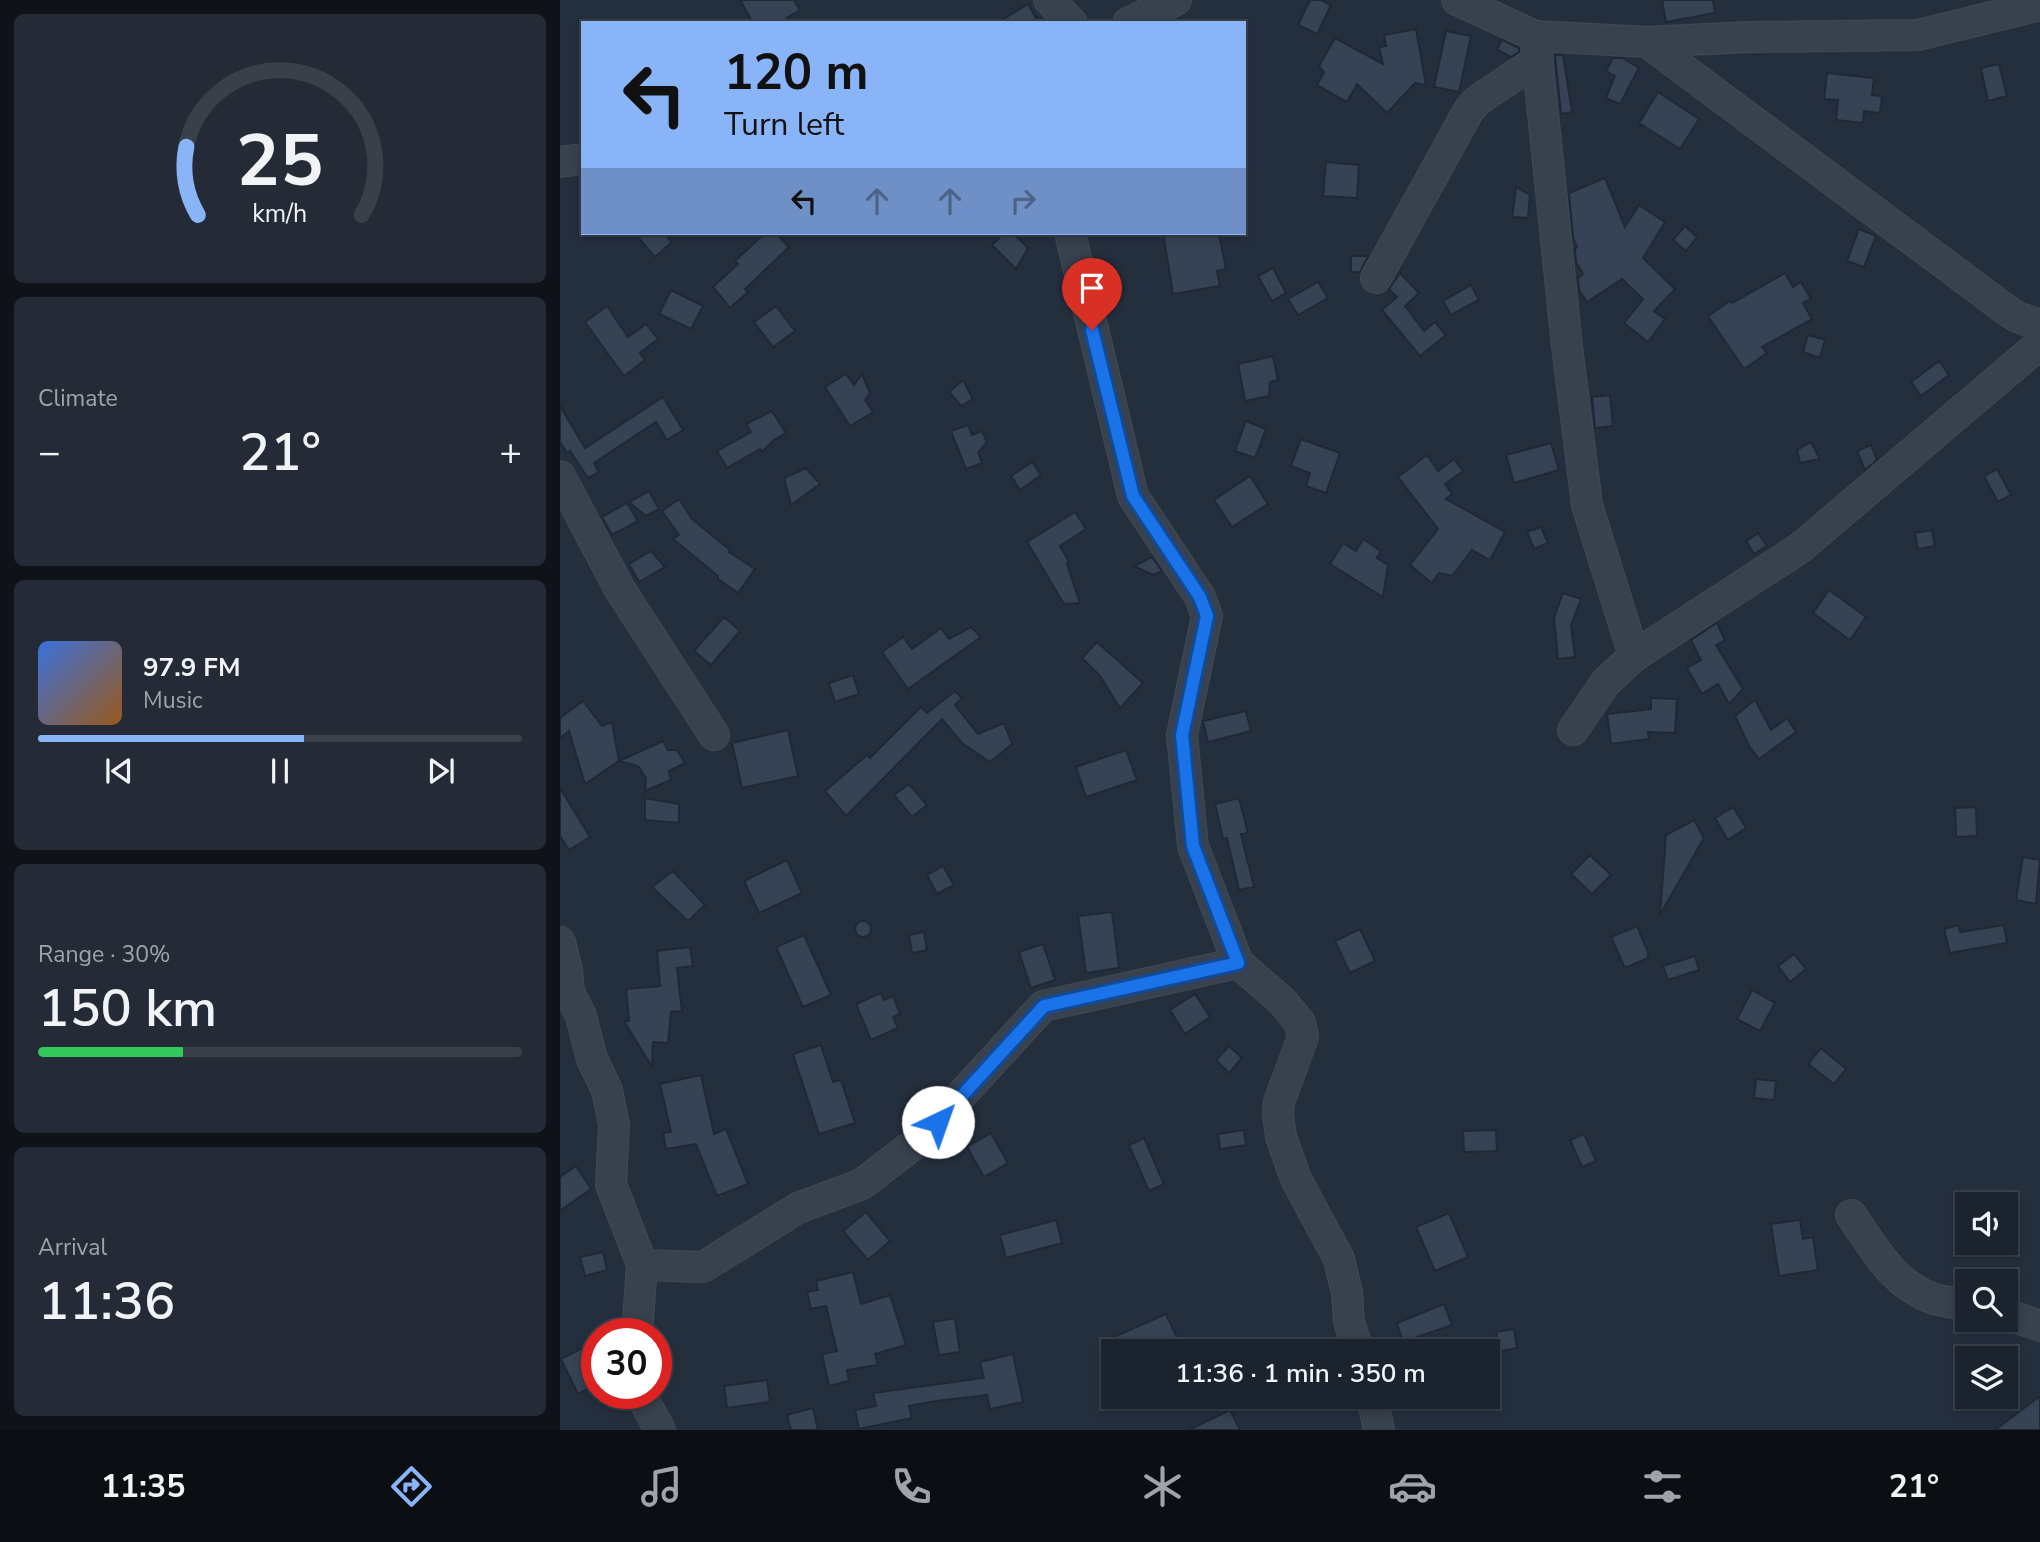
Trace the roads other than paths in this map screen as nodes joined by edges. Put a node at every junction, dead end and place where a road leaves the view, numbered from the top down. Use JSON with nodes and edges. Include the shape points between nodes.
{"nodes":[{"id":1,"x":1049,"y":0,"type":"edge"},
{"id":2,"x":1176,"y":0,"type":"edge"},
{"id":3,"x":1457,"y":0,"type":"edge"},
{"id":4,"x":2040,"y":5,"type":"edge"},
{"id":5,"x":1070,"y":21,"type":"edge"},
{"id":6,"x":1132,"y":21,"type":"edge"},
{"id":7,"x":1647,"y":42,"type":"junction"},
{"id":8,"x":1536,"y":48,"type":"junction"},
{"id":9,"x":581,"y":159,"type":"edge"},
{"id":10,"x":560,"y":162,"type":"edge"},
{"id":11,"x":1070,"y":235,"type":"edge"},
{"id":12,"x":1376,"y":278,"type":"dead end"},
{"id":13,"x":2040,"y":325,"type":"edge"},
{"id":14,"x":2040,"y":344,"type":"edge"},
{"id":15,"x":560,"y":476,"type":"edge"},
{"id":16,"x":1634,"y":656,"type":"junction"},
{"id":17,"x":1573,"y":730,"type":"dead end"},
{"id":18,"x":714,"y":735,"type":"dead end"},
{"id":19,"x":560,"y":942,"type":"edge"},
{"id":20,"x":1238,"y":963,"type":"junction"},
{"id":21,"x":1851,"y":1214,"type":"dead end"},
{"id":22,"x":642,"y":1265,"type":"junction"},
{"id":23,"x":1955,"y":1303,"type":"edge"},
{"id":24,"x":638,"y":1318,"type":"edge"},
{"id":25,"x":2018,"y":1318,"type":"edge"},
{"id":26,"x":2040,"y":1326,"type":"edge"},
{"id":27,"x":1354,"y":1339,"type":"edge"},
{"id":28,"x":649,"y":1409,"type":"edge"},
{"id":29,"x":1374,"y":1409,"type":"edge"},
{"id":30,"x":660,"y":1430,"type":"edge"},
{"id":31,"x":1379,"y":1430,"type":"edge"}],
"edges":[{"from":1,"to":5,"type":"street"},
{"from":2,"to":6,"type":"street"},
{"from":3,"to":8,"type":"street"},
{"from":4,"to":7,"type":"street","via":[[1918,35]]},
{"from":7,"to":8,"type":"street"},
{"from":7,"to":13,"type":"street","via":[[2005,309]]},
{"from":8,"to":12,"type":"street","via":[[1469,110]]},
{"from":8,"to":16,"type":"street","via":[[1587,505]]},
{"from":9,"to":10,"type":"street"},
{"from":11,"to":20,"type":"street","via":[[1133,496],[1200,597],[1207,616],[1182,735],[1193,846]]},
{"from":14,"to":16,"type":"street","via":[[1800,548]]},
{"from":15,"to":18,"type":"street","via":[[619,588]]},
{"from":16,"to":17,"type":"street","via":[[1606,682]]},
{"from":19,"to":22,"type":"street","via":[[569,992],[607,1090],[614,1125],[611,1184]]},
{"from":20,"to":22,"type":"street","via":[[1044,1006],[922,1138],[862,1184],[798,1208],[703,1267]]},
{"from":20,"to":27,"type":"street","via":[[1300,1023],[1303,1037],[1279,1101],[1281,1137],[1296,1179],[1339,1259]]},
{"from":21,"to":23,"type":"street","via":[[1893,1274],[1912,1290]]},
{"from":22,"to":24,"type":"street"},
{"from":25,"to":26,"type":"street"},
{"from":28,"to":30,"type":"street"},
{"from":29,"to":31,"type":"street"}]}
